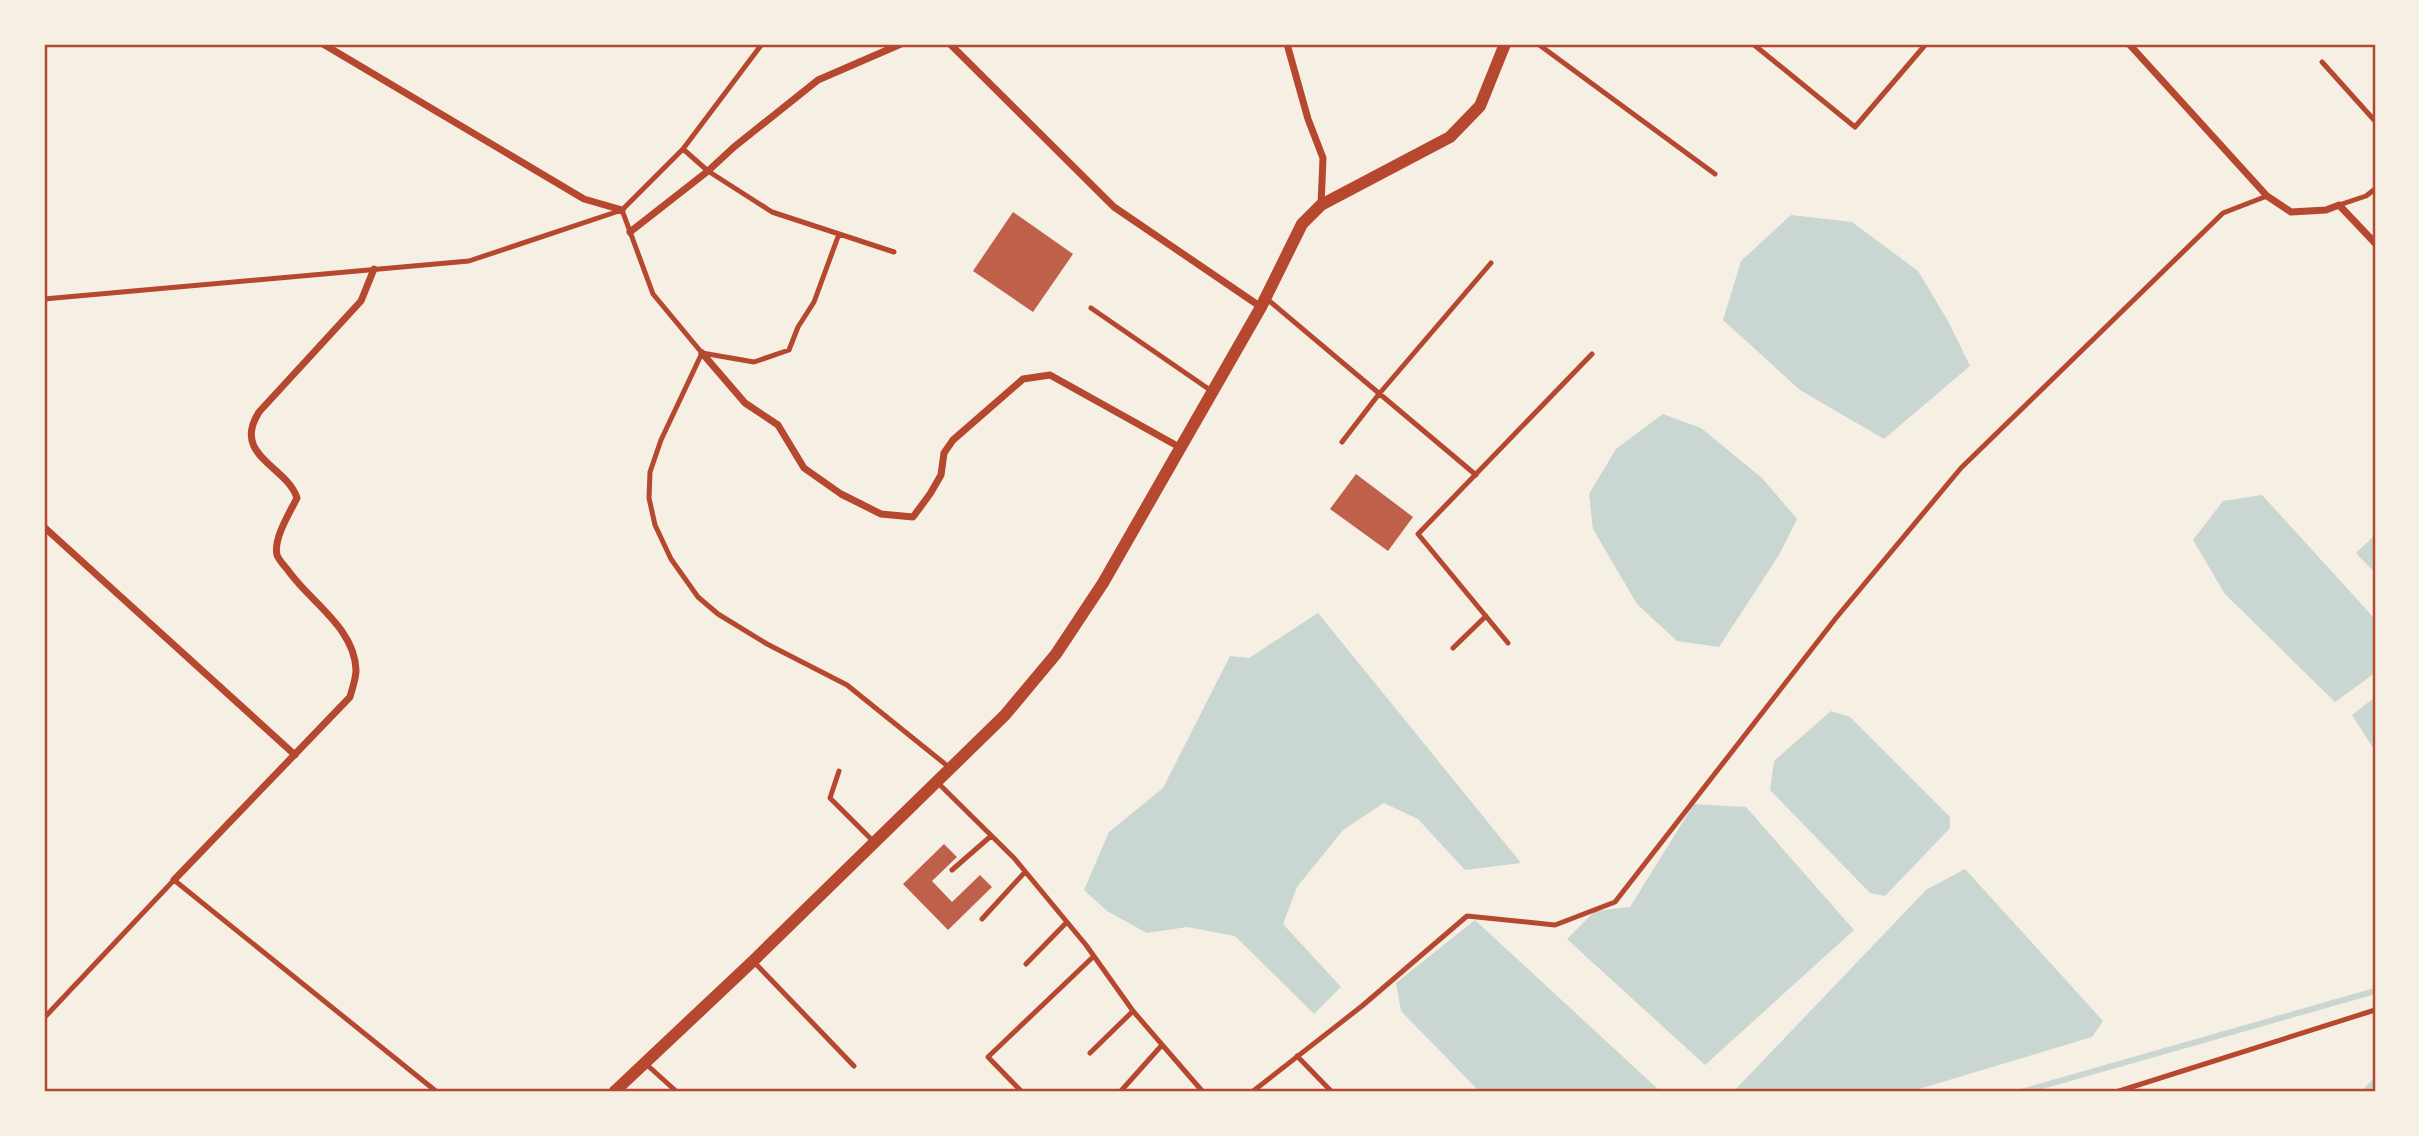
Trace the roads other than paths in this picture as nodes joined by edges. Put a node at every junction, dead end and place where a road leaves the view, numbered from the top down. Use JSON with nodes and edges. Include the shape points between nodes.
{"nodes":[{"id":1,"x":323,"y":44,"type":"edge"},
{"id":2,"x":762,"y":44,"type":"edge"},
{"id":3,"x":901,"y":44,"type":"edge"},
{"id":4,"x":950,"y":44,"type":"edge"},
{"id":5,"x":1287,"y":44,"type":"edge"},
{"id":6,"x":1505,"y":44,"type":"edge"},
{"id":7,"x":1538,"y":44,"type":"edge"},
{"id":8,"x":1753,"y":44,"type":"edge"},
{"id":9,"x":1926,"y":44,"type":"edge"},
{"id":10,"x":2129,"y":44,"type":"edge"},
{"id":11,"x":2322,"y":62,"type":"dead end"},
{"id":12,"x":2375,"y":121,"type":"edge"},
{"id":13,"x":683,"y":149,"type":"junction"},
{"id":14,"x":708,"y":171,"type":"junction"},
{"id":15,"x":1715,"y":174,"type":"dead end"},
{"id":16,"x":2375,"y":190,"type":"edge"},
{"id":17,"x":2267,"y":196,"type":"junction"},
{"id":18,"x":1321,"y":205,"type":"junction"},
{"id":19,"x":2339,"y":205,"type":"junction"},
{"id":20,"x":622,"y":209,"type":"junction"},
{"id":21,"x":630,"y":232,"type":"junction"},
{"id":22,"x":839,"y":234,"type":"junction"},
{"id":23,"x":2375,"y":243,"type":"edge"},
{"id":24,"x":894,"y":252,"type":"dead end"},
{"id":25,"x":1491,"y":262,"type":"dead end"},
{"id":26,"x":374,"y":269,"type":"junction"},
{"id":27,"x":44,"y":299,"type":"edge"},
{"id":28,"x":1263,"y":303,"type":"junction"},
{"id":29,"x":1091,"y":308,"type":"dead end"},
{"id":30,"x":702,"y":352,"type":"junction"},
{"id":31,"x":1592,"y":354,"type":"dead end"},
{"id":32,"x":1213,"y":392,"type":"junction"},
{"id":33,"x":1379,"y":394,"type":"junction"},
{"id":34,"x":1342,"y":442,"type":"dead end"},
{"id":35,"x":1181,"y":448,"type":"junction"},
{"id":36,"x":1476,"y":475,"type":"junction"},
{"id":37,"x":44,"y":527,"type":"edge"},
{"id":38,"x":1486,"y":616,"type":"junction"},
{"id":39,"x":1508,"y":643,"type":"dead end"},
{"id":40,"x":1452,"y":648,"type":"dead end"},
{"id":41,"x":295,"y":755,"type":"junction"},
{"id":42,"x":950,"y":768,"type":"junction"},
{"id":43,"x":839,"y":771,"type":"dead end"},
{"id":44,"x":936,"y":781,"type":"junction"},
{"id":45,"x":991,"y":836,"type":"junction"},
{"id":46,"x":874,"y":842,"type":"junction"},
{"id":47,"x":952,"y":870,"type":"dead end"},
{"id":48,"x":1025,"y":872,"type":"junction"},
{"id":49,"x":174,"y":880,"type":"junction"},
{"id":50,"x":982,"y":919,"type":"dead end"},
{"id":51,"x":1067,"y":922,"type":"junction"},
{"id":52,"x":1094,"y":956,"type":"junction"},
{"id":53,"x":753,"y":961,"type":"junction"},
{"id":54,"x":1026,"y":964,"type":"dead end"},
{"id":55,"x":2375,"y":1010,"type":"edge"},
{"id":56,"x":1133,"y":1011,"type":"junction"},
{"id":57,"x":44,"y":1018,"type":"edge"},
{"id":58,"x":1162,"y":1045,"type":"junction"},
{"id":59,"x":1090,"y":1053,"type":"dead end"},
{"id":60,"x":1297,"y":1056,"type":"junction"},
{"id":61,"x":644,"y":1062,"type":"junction"},
{"id":62,"x":854,"y":1066,"type":"dead end"},
{"id":63,"x":437,"y":1092,"type":"edge"},
{"id":64,"x":614,"y":1092,"type":"edge"},
{"id":65,"x":677,"y":1092,"type":"edge"},
{"id":66,"x":1022,"y":1092,"type":"edge"},
{"id":67,"x":1120,"y":1092,"type":"edge"},
{"id":68,"x":1203,"y":1092,"type":"edge"},
{"id":69,"x":1252,"y":1092,"type":"edge"},
{"id":70,"x":1332,"y":1092,"type":"edge"},
{"id":71,"x":2116,"y":1092,"type":"edge"}],
"edges":[{"from":1,"to":20,"type":"street","via":[[584,199]]},
{"from":2,"to":13,"type":"lane"},
{"from":3,"to":14,"type":"street","via":[[818,80]]},
{"from":4,"to":28,"type":"street","via":[[1114,207]]},
{"from":5,"to":18,"type":"street","via":[[1323,158]]},
{"from":6,"to":18,"type":"street","via":[[1480,106],[1450,137]]},
{"from":7,"to":15,"type":"lane"},
{"from":8,"to":9,"type":"lane","via":[[1855,127]]},
{"from":10,"to":17,"type":"street"},
{"from":11,"to":12,"type":"lane"},
{"from":13,"to":14,"type":"lane"},
{"from":13,"to":20,"type":"lane"},
{"from":14,"to":21,"type":"street"},
{"from":14,"to":22,"type":"lane","via":[[772,212]]},
{"from":16,"to":19,"type":"lane"},
{"from":17,"to":19,"type":"street","via":[[2291,212]]},
{"from":17,"to":60,"type":"lane","via":[[2222,213],[1961,468],[1836,618],[1615,902],[1555,925],[1467,916]]},
{"from":18,"to":28,"type":"street","via":[[1302,224]]},
{"from":19,"to":23,"type":"street"},
{"from":20,"to":21,"type":"lane"},
{"from":20,"to":26,"type":"lane","via":[[469,261]]},
{"from":21,"to":30,"type":"lane","via":[[653,294]]},
{"from":22,"to":24,"type":"lane"},
{"from":22,"to":30,"type":"lane","via":[[814,302],[789,350],[754,362]]},
{"from":25,"to":33,"type":"lane"},
{"from":26,"to":27,"type":"lane"},
{"from":26,"to":41,"type":"street","via":[[361,301],[251,424],[253,446],[294,489],[297,498],[282,528],[278,556],[334,621],[353,652],[356,673],[350,697]]},
{"from":28,"to":32,"type":"street"},
{"from":28,"to":33,"type":"lane"},
{"from":29,"to":32,"type":"lane"},
{"from":30,"to":35,"type":"street","via":[[745,403],[778,425],[804,468],[881,514],[913,517],[941,475],[944,453],[953,440],[1023,379],[1050,375]]},
{"from":30,"to":42,"type":"lane","via":[[650,472],[655,525],[671,559],[698,597],[718,614],[847,685]]},
{"from":31,"to":36,"type":"lane"},
{"from":32,"to":35,"type":"street"},
{"from":33,"to":34,"type":"lane"},
{"from":33,"to":36,"type":"lane"},
{"from":35,"to":42,"type":"street","via":[[1056,654],[1005,715]]},
{"from":36,"to":38,"type":"lane","via":[[1419,534]]},
{"from":37,"to":41,"type":"street"},
{"from":38,"to":39,"type":"lane"},
{"from":38,"to":40,"type":"lane"},
{"from":41,"to":49,"type":"street"},
{"from":42,"to":44,"type":"street"},
{"from":43,"to":46,"type":"lane","via":[[830,798]]},
{"from":44,"to":45,"type":"lane"},
{"from":44,"to":46,"type":"street"},
{"from":45,"to":47,"type":"lane"},
{"from":45,"to":48,"type":"lane"},
{"from":46,"to":53,"type":"street"},
{"from":48,"to":50,"type":"lane"},
{"from":48,"to":51,"type":"lane"},
{"from":49,"to":57,"type":"lane"},
{"from":49,"to":63,"type":"lane"},
{"from":51,"to":52,"type":"lane"},
{"from":51,"to":54,"type":"lane"},
{"from":52,"to":56,"type":"lane"},
{"from":52,"to":66,"type":"lane","via":[[988,1056]]},
{"from":53,"to":61,"type":"street"},
{"from":53,"to":62,"type":"lane"},
{"from":55,"to":71,"type":"lane"},
{"from":56,"to":58,"type":"lane"},
{"from":56,"to":59,"type":"lane"},
{"from":58,"to":67,"type":"lane"},
{"from":58,"to":68,"type":"lane"},
{"from":60,"to":69,"type":"lane"},
{"from":60,"to":70,"type":"lane"},
{"from":61,"to":64,"type":"street"},
{"from":61,"to":65,"type":"lane"}]}
